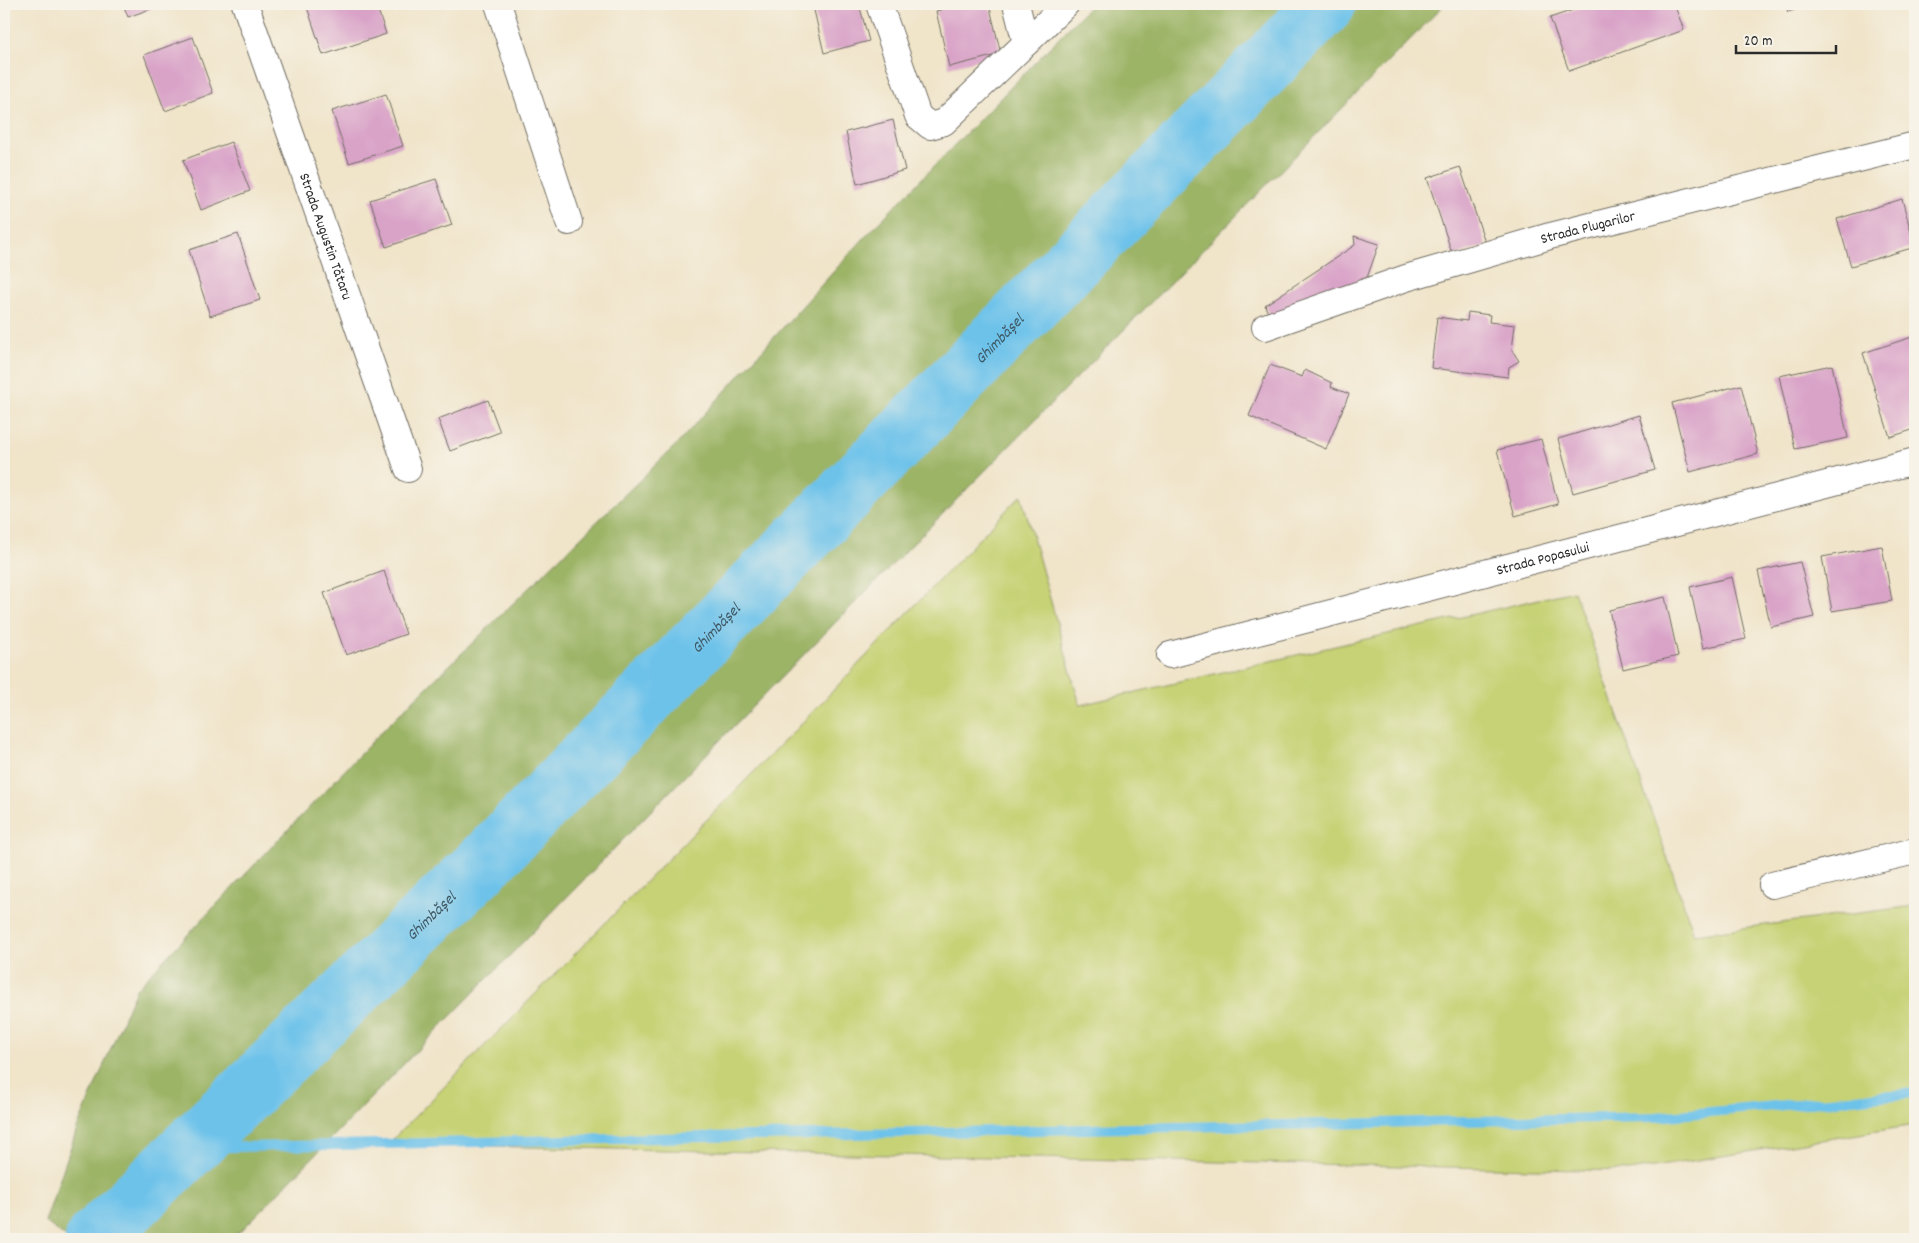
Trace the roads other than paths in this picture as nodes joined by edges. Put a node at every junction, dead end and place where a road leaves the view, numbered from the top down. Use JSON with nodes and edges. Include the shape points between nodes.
{"nodes":[{"id":1,"x":245,"y":4,"type":"edge"},
{"id":2,"x":498,"y":4,"type":"edge"},
{"id":3,"x":879,"y":4,"type":"edge"},
{"id":4,"x":1016,"y":4,"type":"edge"},
{"id":5,"x":1066,"y":4,"type":"edge"},
{"id":6,"x":1026,"y":43,"type":"junction"},
{"id":7,"x":1915,"y":145,"type":"edge"},
{"id":8,"x":569,"y":222,"type":"dead end"},
{"id":9,"x":1265,"y":327,"type":"dead end"},
{"id":10,"x":1915,"y":463,"type":"edge"},
{"id":11,"x":408,"y":469,"type":"dead end"},
{"id":12,"x":1170,"y":655,"type":"dead end"},
{"id":13,"x":1915,"y":851,"type":"edge"},
{"id":14,"x":1772,"y":885,"type":"dead end"}],
"edges":[{"from":1,"to":11,"type":"street","name":"Strada Augustin Tătaru"},
{"from":2,"to":8,"type":"street"},
{"from":3,"to":6,"type":"street","via":[[918,116],[930,126],[944,122]]},
{"from":4,"to":6,"type":"street"},
{"from":5,"to":6,"type":"street"},
{"from":7,"to":9,"type":"street","name":"Strada Plugarilor","via":[[1550,236],[1406,278]]},
{"from":10,"to":12,"type":"street","name":"Strada Popasului"},
{"from":13,"to":14,"type":"street"}]}
